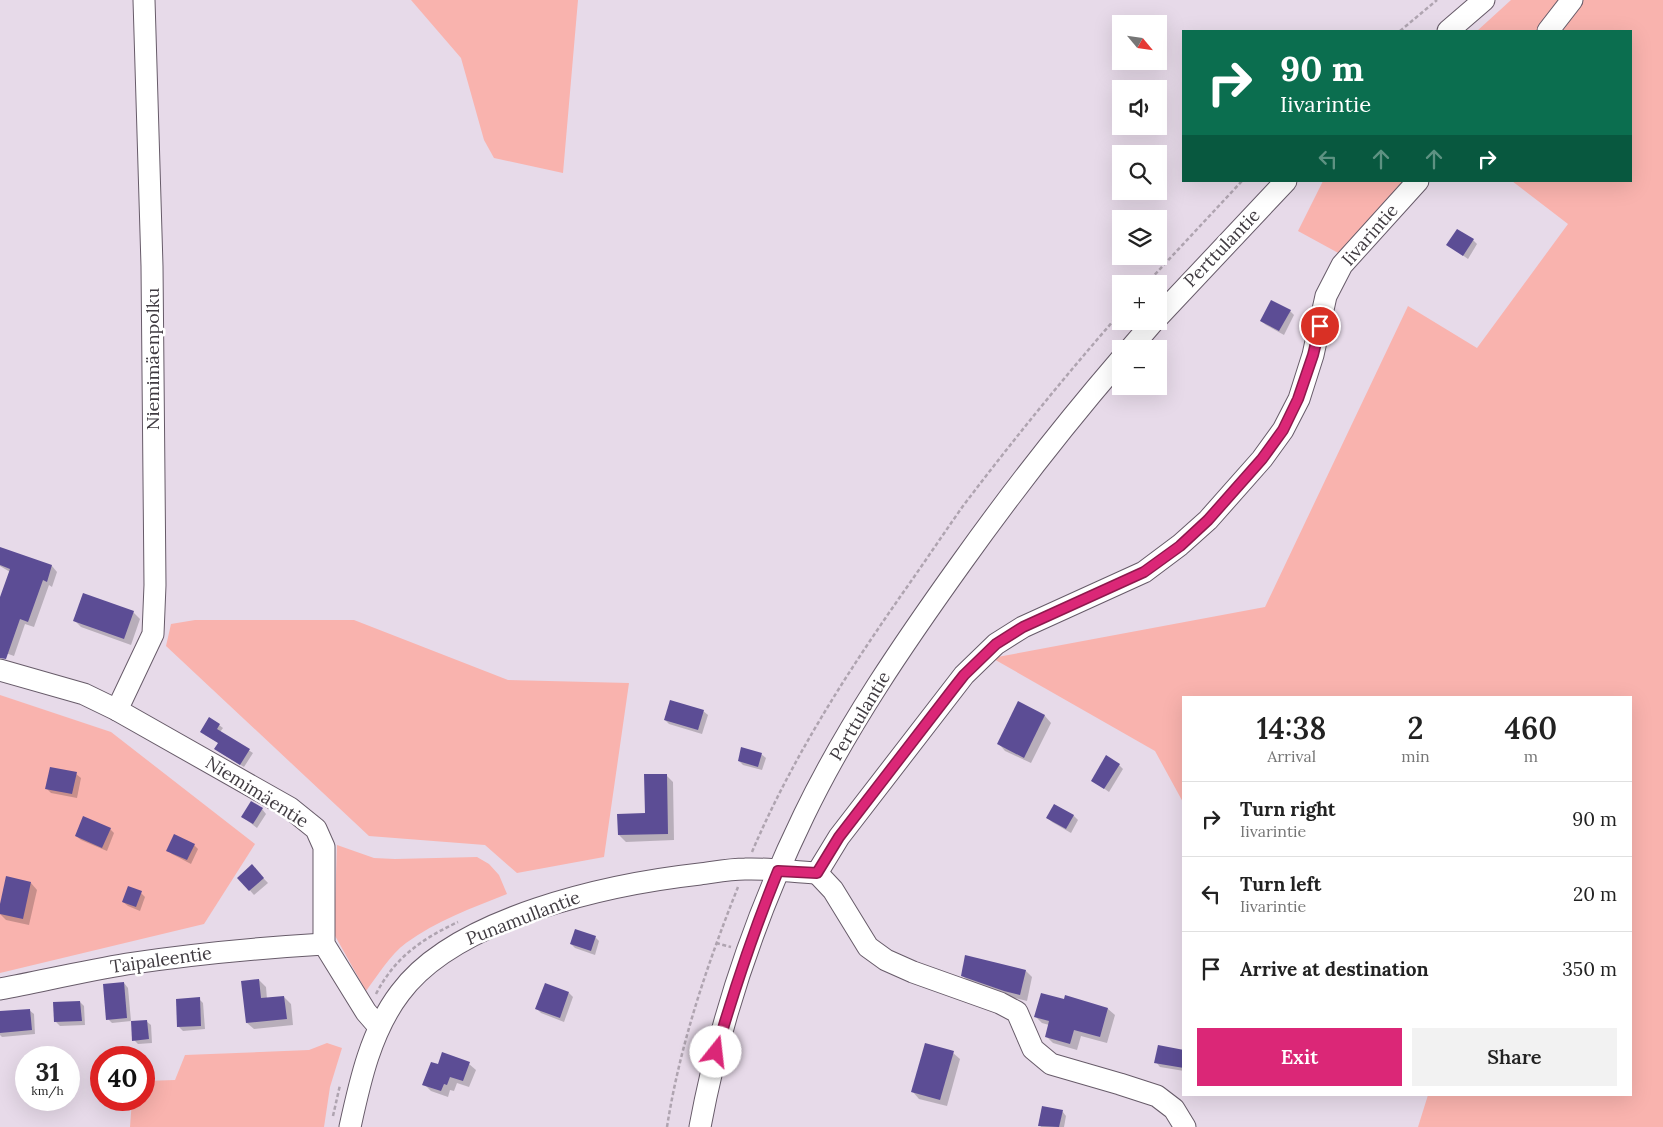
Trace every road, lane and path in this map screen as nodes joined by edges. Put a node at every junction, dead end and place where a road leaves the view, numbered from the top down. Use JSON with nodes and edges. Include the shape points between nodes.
{"nodes":[{"id":1,"x":144,"y":0,"type":"edge"},
{"id":2,"x":1436,"y":0,"type":"edge"},
{"id":3,"x":1484,"y":0,"type":"edge"},
{"id":4,"x":1572,"y":0,"type":"edge"},
{"id":5,"x":1401,"y":30,"type":"edge"},
{"id":6,"x":1449,"y":30,"type":"edge"},
{"id":7,"x":1549,"y":30,"type":"edge"},
{"id":8,"x":1241,"y":182,"type":"edge"},
{"id":9,"x":1285,"y":182,"type":"edge"},
{"id":10,"x":1417,"y":182,"type":"edge"},
{"id":11,"x":1154,"y":275,"type":"edge"},
{"id":12,"x":1167,"y":307,"type":"edge"},
{"id":13,"x":1112,"y":322,"type":"edge"},
{"id":14,"x":1146,"y":330,"type":"edge"},
{"id":15,"x":1138,"y":340,"type":"edge"},
{"id":16,"x":1112,"y":370,"type":"edge"},
{"id":17,"x":0,"y":670,"type":"edge"},
{"id":18,"x":117,"y":710,"type":"junction"},
{"id":19,"x":745,"y":869,"type":"junction"},
{"id":20,"x":778,"y":871,"type":"junction"},
{"id":21,"x":817,"y":873,"type":"junction"},
{"id":22,"x":716,"y":943,"type":"junction"},
{"id":23,"x":324,"y":944,"type":"junction"},
{"id":24,"x":732,"y":948,"type":"dead end"},
{"id":25,"x":0,"y":989,"type":"edge"},
{"id":26,"x":379,"y":1028,"type":"junction"},
{"id":27,"x":350,"y":1127,"type":"edge"},
{"id":28,"x":667,"y":1127,"type":"edge"},
{"id":29,"x":700,"y":1127,"type":"edge"},
{"id":30,"x":1185,"y":1127,"type":"edge"}],
"edges":[{"from":1,"to":18,"type":"street","name":"Niemimäenpolku","via":[[152,266],[153,634]]},
{"from":2,"to":5,"type":"path"},
{"from":3,"to":6,"type":"street"},
{"from":4,"to":7,"type":"street"},
{"from":8,"to":11,"type":"path"},
{"from":9,"to":12,"type":"street","name":"Perttulantie"},
{"from":10,"to":21,"type":"street","name":"Iivarintie","via":[[1342,265],[1326,296],[1313,355],[1298,399],[1283,430],[1262,459],[1208,520],[1180,546],[1144,572],[1023,627],[996,644],[953,689],[839,837]]},
{"from":13,"to":19,"type":"path","via":[[963,507],[881,624],[825,710],[791,772]]},
{"from":14,"to":15,"type":"street"},
{"from":16,"to":20,"type":"street","name":"Perttulantie","via":[[997,513],[919,622],[834,758]]},
{"from":17,"to":18,"type":"street","name":"Niemimäentie","via":[[84,694]]},
{"from":18,"to":23,"type":"street","name":"Niemimäentie","via":[[290,808],[316,829],[324,847]]},
{"from":19,"to":20,"type":"street","name":"Punamullantie"},
{"from":19,"to":22,"type":"path"},
{"from":19,"to":26,"type":"street","name":"Punamullantie","via":[[677,876],[588,893],[494,926],[454,946],[420,971],[400,993]]},
{"from":20,"to":21,"type":"street"},
{"from":20,"to":29,"type":"street","name":"Perttulantie","via":[[757,922],[730,1005]]},
{"from":21,"to":30,"type":"street","via":[[833,890],[868,947],[886,960],[1017,1012],[1033,1049],[1051,1064],[1157,1096],[1174,1109]]},
{"from":22,"to":24,"type":"path"},
{"from":22,"to":28,"type":"path","via":[[693,1012]]},
{"from":23,"to":25,"type":"street","name":"Taipaleentie","via":[[174,957]]},
{"from":23,"to":26,"type":"street"},
{"from":26,"to":27,"type":"street","name":"Punamullantie"}]}
